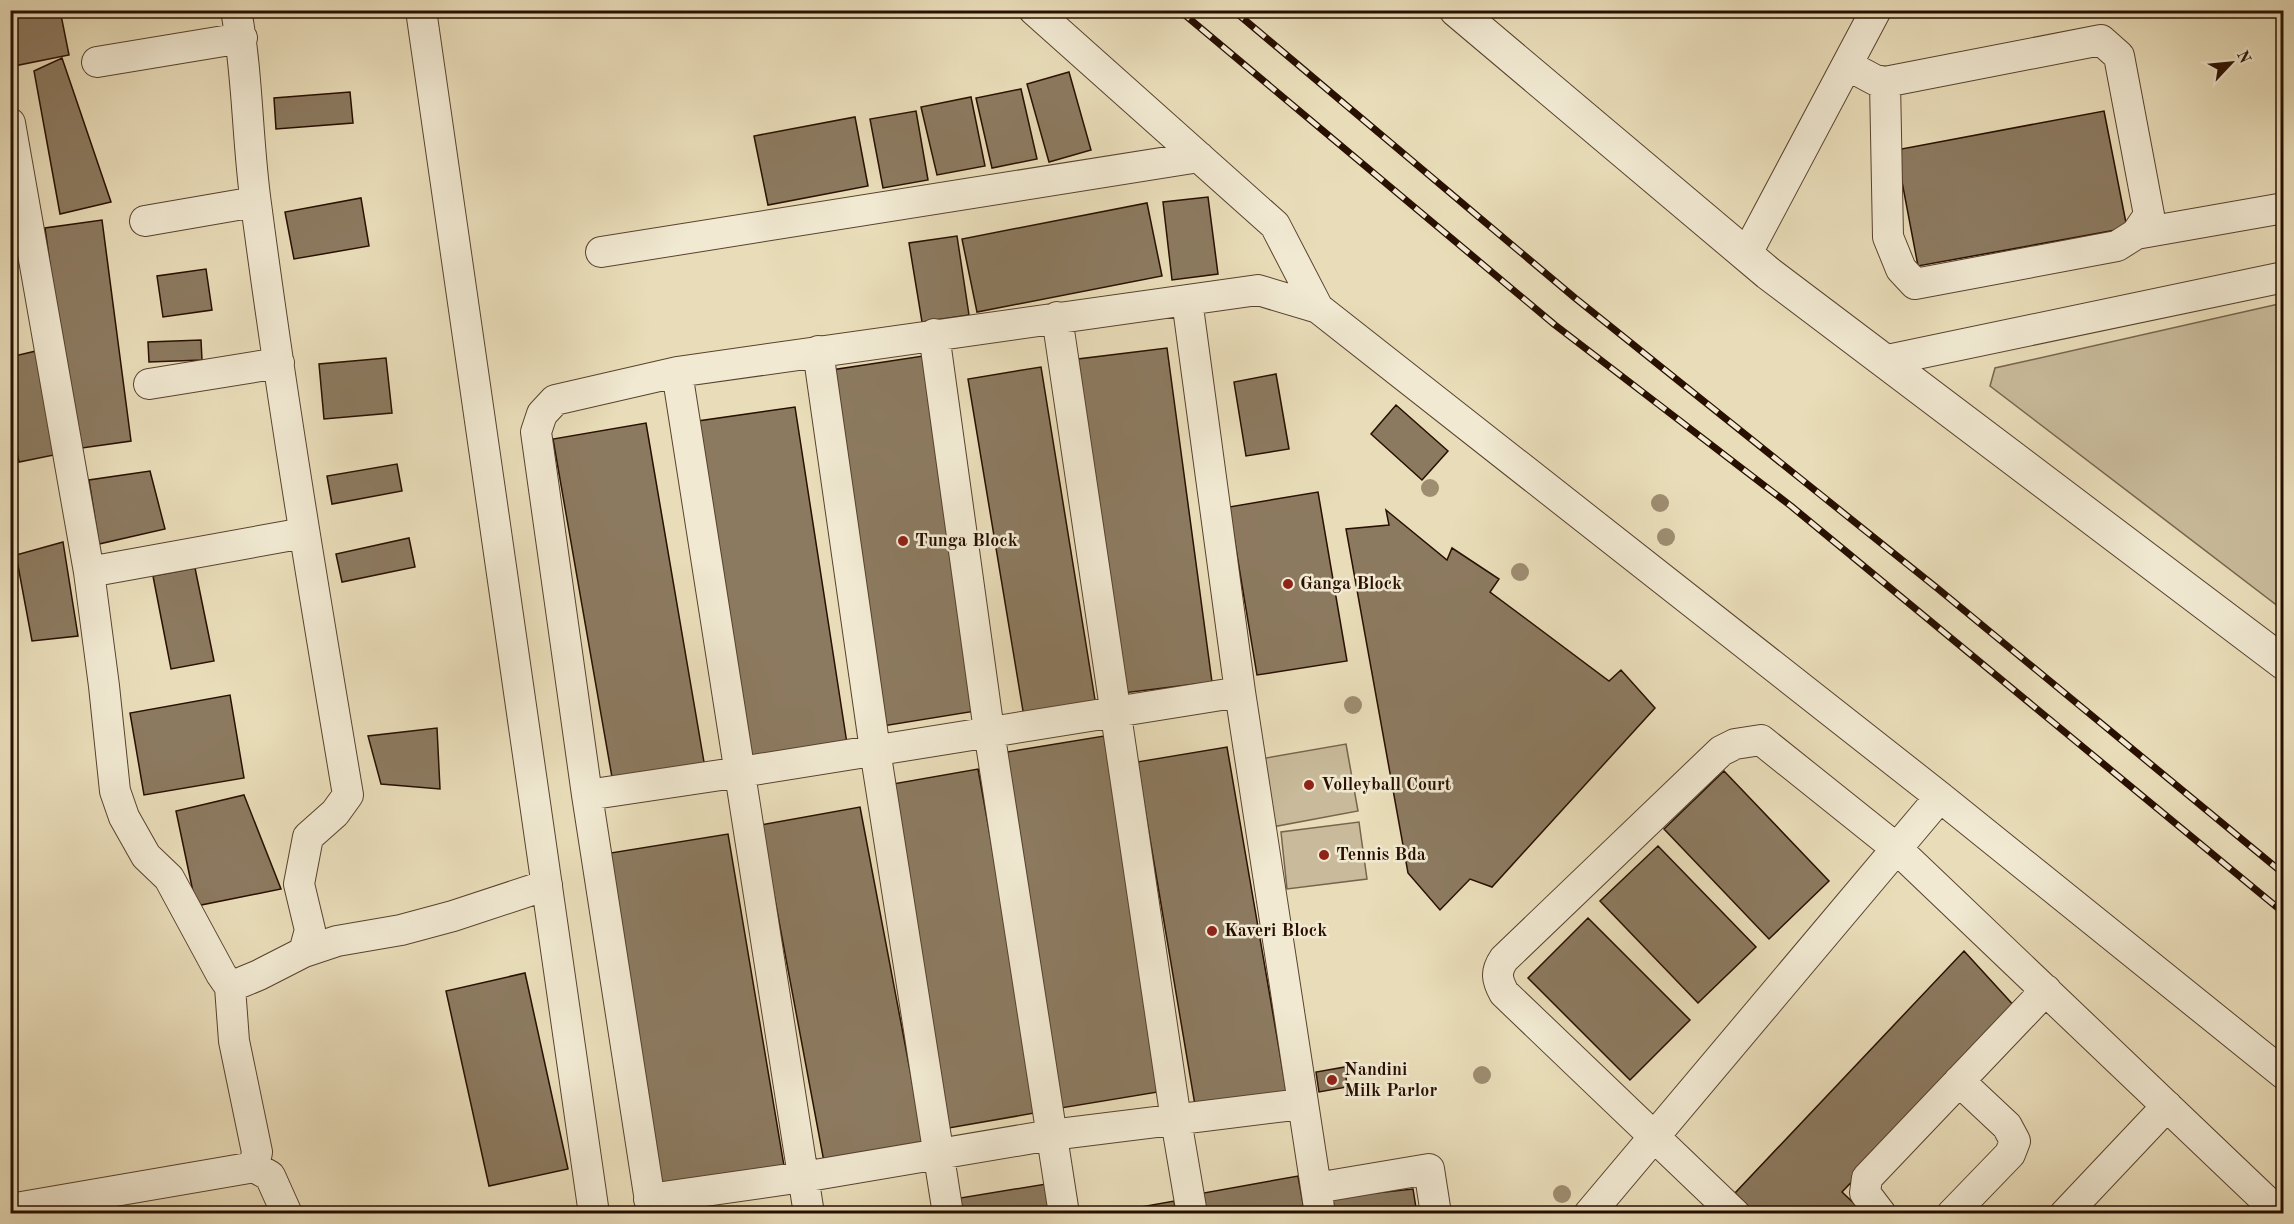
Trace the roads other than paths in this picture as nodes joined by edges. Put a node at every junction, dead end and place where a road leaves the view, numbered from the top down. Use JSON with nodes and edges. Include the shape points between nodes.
{"nodes":[{"id":1,"x":421,"y":10,"type":"edge"},
{"id":2,"x":1034,"y":10,"type":"edge"},
{"id":3,"x":1456,"y":10,"type":"edge"},
{"id":4,"x":1876,"y":10,"type":"edge"},
{"id":5,"x":239,"y":24,"type":"edge"},
{"id":6,"x":97,"y":62,"type":"dead end"},
{"id":7,"x":1847,"y":65,"type":"junction"},
{"id":8,"x":1885,"y":82,"type":"junction"},
{"id":9,"x":10,"y":123,"type":"edge"},
{"id":10,"x":1199,"y":157,"type":"junction"},
{"id":11,"x":255,"y":202,"type":"junction"},
{"id":12,"x":2283,"y":208,"type":"edge"},
{"id":13,"x":145,"y":221,"type":"dead end"},
{"id":14,"x":2136,"y":234,"type":"junction"},
{"id":15,"x":601,"y":252,"type":"dead end"},
{"id":16,"x":1746,"y":255,"type":"junction"},
{"id":17,"x":2283,"y":277,"type":"edge"},
{"id":18,"x":1187,"y":300,"type":"junction"},
{"id":19,"x":1318,"y":308,"type":"junction"},
{"id":20,"x":1057,"y":317,"type":"junction"},
{"id":21,"x":934,"y":334,"type":"junction"},
{"id":22,"x":818,"y":351,"type":"junction"},
{"id":23,"x":1883,"y":361,"type":"junction"},
{"id":24,"x":279,"y":363,"type":"junction"},
{"id":25,"x":678,"y":372,"type":"junction"},
{"id":26,"x":148,"y":384,"type":"dead end"},
{"id":27,"x":304,"y":533,"type":"junction"},
{"id":28,"x":89,"y":572,"type":"junction"},
{"id":29,"x":2283,"y":663,"type":"edge"},
{"id":30,"x":1240,"y":692,"type":"junction"},
{"id":31,"x":1117,"y":711,"type":"junction"},
{"id":32,"x":989,"y":731,"type":"junction"},
{"id":33,"x":875,"y":750,"type":"junction"},
{"id":34,"x":741,"y":772,"type":"junction"},
{"id":35,"x":587,"y":795,"type":"junction"},
{"id":36,"x":1940,"y":797,"type":"junction"},
{"id":37,"x":1896,"y":848,"type":"junction"},
{"id":38,"x":547,"y":885,"type":"junction"},
{"id":39,"x":304,"y":952,"type":"junction"},
{"id":40,"x":230,"y":987,"type":"junction"},
{"id":41,"x":2046,"y":990,"type":"junction"},
{"id":42,"x":2283,"y":1074,"type":"edge"},
{"id":43,"x":1959,"y":1082,"type":"junction"},
{"id":44,"x":1302,"y":1104,"type":"junction"},
{"id":45,"x":2167,"y":1106,"type":"junction"},
{"id":46,"x":1176,"y":1120,"type":"junction"},
{"id":47,"x":1051,"y":1135,"type":"junction"},
{"id":48,"x":1654,"y":1136,"type":"junction"},
{"id":49,"x":938,"y":1154,"type":"junction"},
{"id":50,"x":254,"y":1167,"type":"junction"},
{"id":51,"x":803,"y":1177,"type":"junction"},
{"id":52,"x":1318,"y":1201,"type":"edge"},
{"id":53,"x":651,"y":1206,"type":"edge"},
{"id":54,"x":10,"y":1209,"type":"edge"},
{"id":55,"x":287,"y":1214,"type":"edge"},
{"id":56,"x":594,"y":1214,"type":"edge"},
{"id":57,"x":808,"y":1214,"type":"edge"},
{"id":58,"x":948,"y":1214,"type":"edge"},
{"id":59,"x":1064,"y":1214,"type":"edge"},
{"id":60,"x":1192,"y":1214,"type":"edge"},
{"id":61,"x":1436,"y":1214,"type":"edge"},
{"id":62,"x":1589,"y":1214,"type":"edge"},
{"id":63,"x":1736,"y":1214,"type":"edge"},
{"id":64,"x":1881,"y":1214,"type":"edge"},
{"id":65,"x":1952,"y":1214,"type":"edge"},
{"id":66,"x":2065,"y":1214,"type":"edge"},
{"id":67,"x":2280,"y":1214,"type":"edge"}],
"edges":[{"from":1,"to":38,"type":"street"},
{"from":2,"to":10,"type":"street"},
{"from":3,"to":16,"type":"street"},
{"from":4,"to":7,"type":"street"},
{"from":5,"to":6,"type":"street"},
{"from":5,"to":11,"type":"street"},
{"from":7,"to":8,"type":"street"},
{"from":7,"to":16,"type":"street"},
{"from":8,"to":14,"type":"street","via":[[2101,40],[2119,56],[2149,215]]},
{"from":8,"to":14,"type":"street","via":[[1888,237],[1901,269],[1915,284],[2117,246]]},
{"from":9,"to":28,"type":"street"},
{"from":10,"to":15,"type":"street"},
{"from":10,"to":19,"type":"street","via":[[1275,225]]},
{"from":11,"to":13,"type":"street"},
{"from":11,"to":24,"type":"street"},
{"from":12,"to":14,"type":"street"},
{"from":16,"to":23,"type":"street"},
{"from":17,"to":23,"type":"street"},
{"from":18,"to":19,"type":"street","via":[[1258,290]]},
{"from":18,"to":20,"type":"street"},
{"from":18,"to":30,"type":"street"},
{"from":19,"to":36,"type":"street"},
{"from":20,"to":21,"type":"street"},
{"from":20,"to":31,"type":"street"},
{"from":21,"to":22,"type":"street"},
{"from":21,"to":32,"type":"street"},
{"from":22,"to":25,"type":"street"},
{"from":22,"to":33,"type":"street"},
{"from":23,"to":29,"type":"street"},
{"from":24,"to":26,"type":"street"},
{"from":24,"to":27,"type":"street"},
{"from":25,"to":34,"type":"street"},
{"from":25,"to":35,"type":"street","via":[[555,400],[542,414],[536,432]]},
{"from":27,"to":28,"type":"street"},
{"from":27,"to":39,"type":"street","via":[[348,795],[308,837],[299,884],[310,930]]},
{"from":28,"to":40,"type":"street","via":[[115,791],[124,817],[146,856],[169,878]]},
{"from":30,"to":31,"type":"street"},
{"from":30,"to":44,"type":"street"},
{"from":31,"to":32,"type":"street"},
{"from":31,"to":46,"type":"street"},
{"from":32,"to":33,"type":"street"},
{"from":32,"to":47,"type":"street"},
{"from":33,"to":34,"type":"street"},
{"from":33,"to":49,"type":"street"},
{"from":34,"to":35,"type":"street"},
{"from":34,"to":51,"type":"street"},
{"from":35,"to":53,"type":"street"},
{"from":36,"to":37,"type":"street"},
{"from":36,"to":42,"type":"street"},
{"from":37,"to":41,"type":"street"},
{"from":37,"to":48,"type":"street"},
{"from":37,"to":48,"type":"street","via":[[1761,740],[1735,744],[1721,751],[1695,775],[1504,959],[1497,980],[1504,993]]},
{"from":38,"to":39,"type":"street","via":[[453,916],[337,940]]},
{"from":38,"to":56,"type":"street"},
{"from":39,"to":40,"type":"street"},
{"from":40,"to":50,"type":"street","via":[[234,1041],[257,1152]]},
{"from":41,"to":43,"type":"street"},
{"from":41,"to":45,"type":"street"},
{"from":43,"to":64,"type":"street","via":[[1867,1178],[1865,1193]]},
{"from":43,"to":65,"type":"street","via":[[2007,1126],[2015,1141],[2010,1154]]},
{"from":44,"to":46,"type":"street"},
{"from":44,"to":52,"type":"street"},
{"from":45,"to":66,"type":"street"},
{"from":45,"to":67,"type":"street"},
{"from":46,"to":47,"type":"street"},
{"from":46,"to":60,"type":"street"},
{"from":47,"to":49,"type":"street"},
{"from":47,"to":59,"type":"street"},
{"from":48,"to":62,"type":"street"},
{"from":48,"to":63,"type":"street"},
{"from":49,"to":51,"type":"street"},
{"from":49,"to":58,"type":"street"},
{"from":50,"to":54,"type":"street"},
{"from":50,"to":55,"type":"street","via":[[270,1176]]},
{"from":51,"to":53,"type":"street"},
{"from":51,"to":57,"type":"street"},
{"from":52,"to":61,"type":"street","via":[[1429,1169]]}]}
